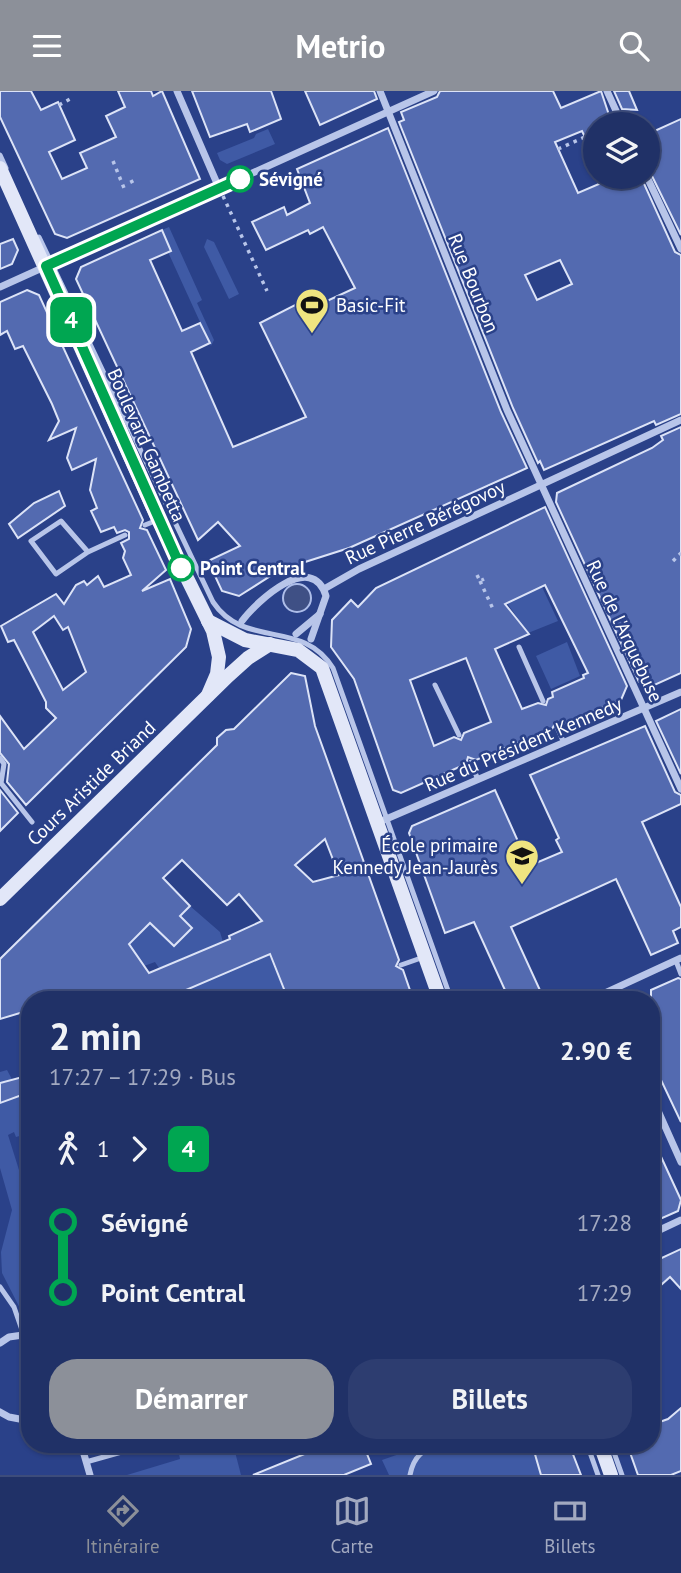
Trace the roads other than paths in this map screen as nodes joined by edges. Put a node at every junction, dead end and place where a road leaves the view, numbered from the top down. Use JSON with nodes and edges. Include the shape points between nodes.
{"nodes":[{"id":1,"x":177,"y":91,"type":"edge"},
{"id":2,"x":380,"y":91,"type":"edge"},
{"id":3,"x":434,"y":91,"type":"edge"},
{"id":4,"x":607,"y":91,"type":"edge"},
{"id":5,"x":389,"y":112,"type":"junction"},
{"id":6,"x":617,"y":112,"type":"edge"},
{"id":7,"x":0,"y":155,"type":"edge"},
{"id":8,"x":0,"y":168,"type":"edge"},
{"id":9,"x":219,"y":188,"type":"junction"},
{"id":10,"x":653,"y":189,"type":"edge"},
{"id":11,"x":681,"y":249,"type":"edge"},
{"id":12,"x":49,"y":265,"type":"junction"},
{"id":13,"x":0,"y":287,"type":"edge"},
{"id":14,"x":681,"y":421,"type":"edge"},
{"id":15,"x":540,"y":486,"type":"junction"},
{"id":16,"x":125,"y":535,"type":"dead end"},
{"id":17,"x":88,"y":552,"type":"junction"},
{"id":18,"x":324,"y":589,"type":"junction"},
{"id":19,"x":322,"y":610,"type":"junction"},
{"id":20,"x":208,"y":621,"type":"junction"},
{"id":21,"x":242,"y":621,"type":"dead end"},
{"id":22,"x":296,"y":634,"type":"dead end"},
{"id":23,"x":270,"y":644,"type":"junction"},
{"id":24,"x":309,"y":645,"type":"junction"},
{"id":25,"x":519,"y":647,"type":"dead end"},
{"id":26,"x":219,"y":657,"type":"joint"},
{"id":27,"x":435,"y":685,"type":"dead end"},
{"id":28,"x":681,"y":692,"type":"edge"},
{"id":29,"x":208,"y":695,"type":"junction"},
{"id":30,"x":544,"y":701,"type":"dead end"},
{"id":31,"x":644,"y":709,"type":"junction"},
{"id":32,"x":556,"y":727,"type":"dead end"},
{"id":33,"x":459,"y":735,"type":"dead end"},
{"id":34,"x":564,"y":743,"type":"junction"},
{"id":35,"x":0,"y":758,"type":"edge"},
{"id":36,"x":471,"y":762,"type":"dead end"},
{"id":37,"x":478,"y":780,"type":"junction"},
{"id":38,"x":681,"y":789,"type":"edge"},
{"id":39,"x":382,"y":821,"type":"junction"},
{"id":40,"x":32,"y":823,"type":"dead end"},
{"id":41,"x":0,"y":899,"type":"edge"},
{"id":42,"x":425,"y":957,"type":"junction"},
{"id":43,"x":678,"y":960,"type":"edge"},
{"id":44,"x":401,"y":965,"type":"dead end"},
{"id":45,"x":681,"y":974,"type":"edge"},
{"id":46,"x":437,"y":991,"type":"edge"},
{"id":47,"x":448,"y":991,"type":"edge"},
{"id":48,"x":617,"y":991,"type":"edge"},
{"id":49,"x":660,"y":1115,"type":"edge"},
{"id":50,"x":681,"y":1162,"type":"edge"},
{"id":51,"x":681,"y":1220,"type":"edge"},
{"id":52,"x":660,"y":1230,"type":"edge"},
{"id":53,"x":0,"y":1287,"type":"edge"},
{"id":54,"x":21,"y":1321,"type":"edge"},
{"id":55,"x":21,"y":1335,"type":"edge"},
{"id":56,"x":0,"y":1343,"type":"edge"},
{"id":57,"x":0,"y":1412,"type":"edge"},
{"id":58,"x":21,"y":1419,"type":"edge"},
{"id":59,"x":84,"y":1453,"type":"edge"},
{"id":60,"x":103,"y":1453,"type":"edge"},
{"id":61,"x":420,"y":1453,"type":"edge"},
{"id":62,"x":590,"y":1453,"type":"edge"},
{"id":63,"x":603,"y":1453,"type":"edge"},
{"id":64,"x":614,"y":1453,"type":"edge"},
{"id":65,"x":86,"y":1462,"type":"junction"},
{"id":66,"x":90,"y":1475,"type":"edge"},
{"id":67,"x":410,"y":1475,"type":"edge"},
{"id":68,"x":598,"y":1475,"type":"edge"},
{"id":69,"x":611,"y":1475,"type":"edge"},
{"id":70,"x":622,"y":1475,"type":"edge"}],
"edges":[{"from":1,"to":9,"type":"street"},
{"from":2,"to":5,"type":"street","name":"Rue Bourbon"},
{"from":3,"to":5,"type":"street"},
{"from":4,"to":6,"type":"street"},
{"from":5,"to":9,"type":"street"},
{"from":5,"to":15,"type":"street","name":"Rue Bourbon"},
{"from":7,"to":12,"type":"lane"},
{"from":8,"to":12,"type":"street","name":"Boulevard Gambetta"},
{"from":9,"to":12,"type":"street"},
{"from":10,"to":11,"type":"street"},
{"from":12,"to":13,"type":"street"},
{"from":12,"to":20,"type":"street","name":"Boulevard Gambetta","via":[[152,522]]},
{"from":12,"to":24,"type":"lane","via":[[213,602],[234,624]]},
{"from":14,"to":15,"type":"street","name":"Rue Pierre Bérégovoy"},
{"from":15,"to":18,"type":"street","name":"Rue Pierre Bérégovoy"},
{"from":15,"to":31,"type":"street","name":"Rue de l'Arquebuse"},
{"from":16,"to":17,"type":"lane"},
{"from":17,"to":17,"type":"lane","via":[[56,574],[31,541],[61,521]]},
{"from":18,"to":19,"type":"street"},
{"from":18,"to":21,"type":"street","via":[[312,578],[281,585],[260,599]]},
{"from":19,"to":22,"type":"street"},
{"from":19,"to":24,"type":"street"},
{"from":20,"to":23,"type":"street","via":[[236,636]]},
{"from":20,"to":26,"type":"street","name":"Boulevard Gambetta"},
{"from":23,"to":24,"type":"street"},
{"from":23,"to":29,"type":"street","name":"Cours Aristide Briand"},
{"from":24,"to":39,"type":"street","via":[[328,679]]},
{"from":24,"to":39,"type":"lane","via":[[326,657],[332,668]]},
{"from":25,"to":30,"type":"lane"},
{"from":26,"to":29,"type":"street","name":"Cours Aristide Briand"},
{"from":27,"to":33,"type":"lane"},
{"from":28,"to":31,"type":"street","name":"Rue du Président Kennedy"},
{"from":29,"to":41,"type":"street","name":"Cours Aristide Briand"},
{"from":31,"to":34,"type":"street","name":"Rue du Président Kennedy"},
{"from":31,"to":38,"type":"street","name":"Rue de l'Arquebuse"},
{"from":32,"to":34,"type":"lane"},
{"from":34,"to":37,"type":"street","name":"Rue du Président Kennedy"},
{"from":35,"to":40,"type":"lane","via":[[4,764],[1,783]]},
{"from":36,"to":37,"type":"lane"},
{"from":37,"to":39,"type":"street","name":"Rue du Président Kennedy"},
{"from":39,"to":42,"type":"street"},
{"from":39,"to":47,"type":"lane"},
{"from":42,"to":44,"type":"lane"},
{"from":42,"to":46,"type":"street"},
{"from":43,"to":45,"type":"lane"},
{"from":43,"to":48,"type":"street"},
{"from":49,"to":50,"type":"street"},
{"from":51,"to":52,"type":"street"},
{"from":53,"to":54,"type":"lane"},
{"from":55,"to":56,"type":"street"},
{"from":57,"to":58,"type":"street"},
{"from":59,"to":65,"type":"street"},
{"from":60,"to":65,"type":"lane"},
{"from":61,"to":67,"type":"lane"},
{"from":62,"to":68,"type":"lane"},
{"from":63,"to":69,"type":"street"},
{"from":64,"to":70,"type":"lane"},
{"from":65,"to":66,"type":"street"}]}
